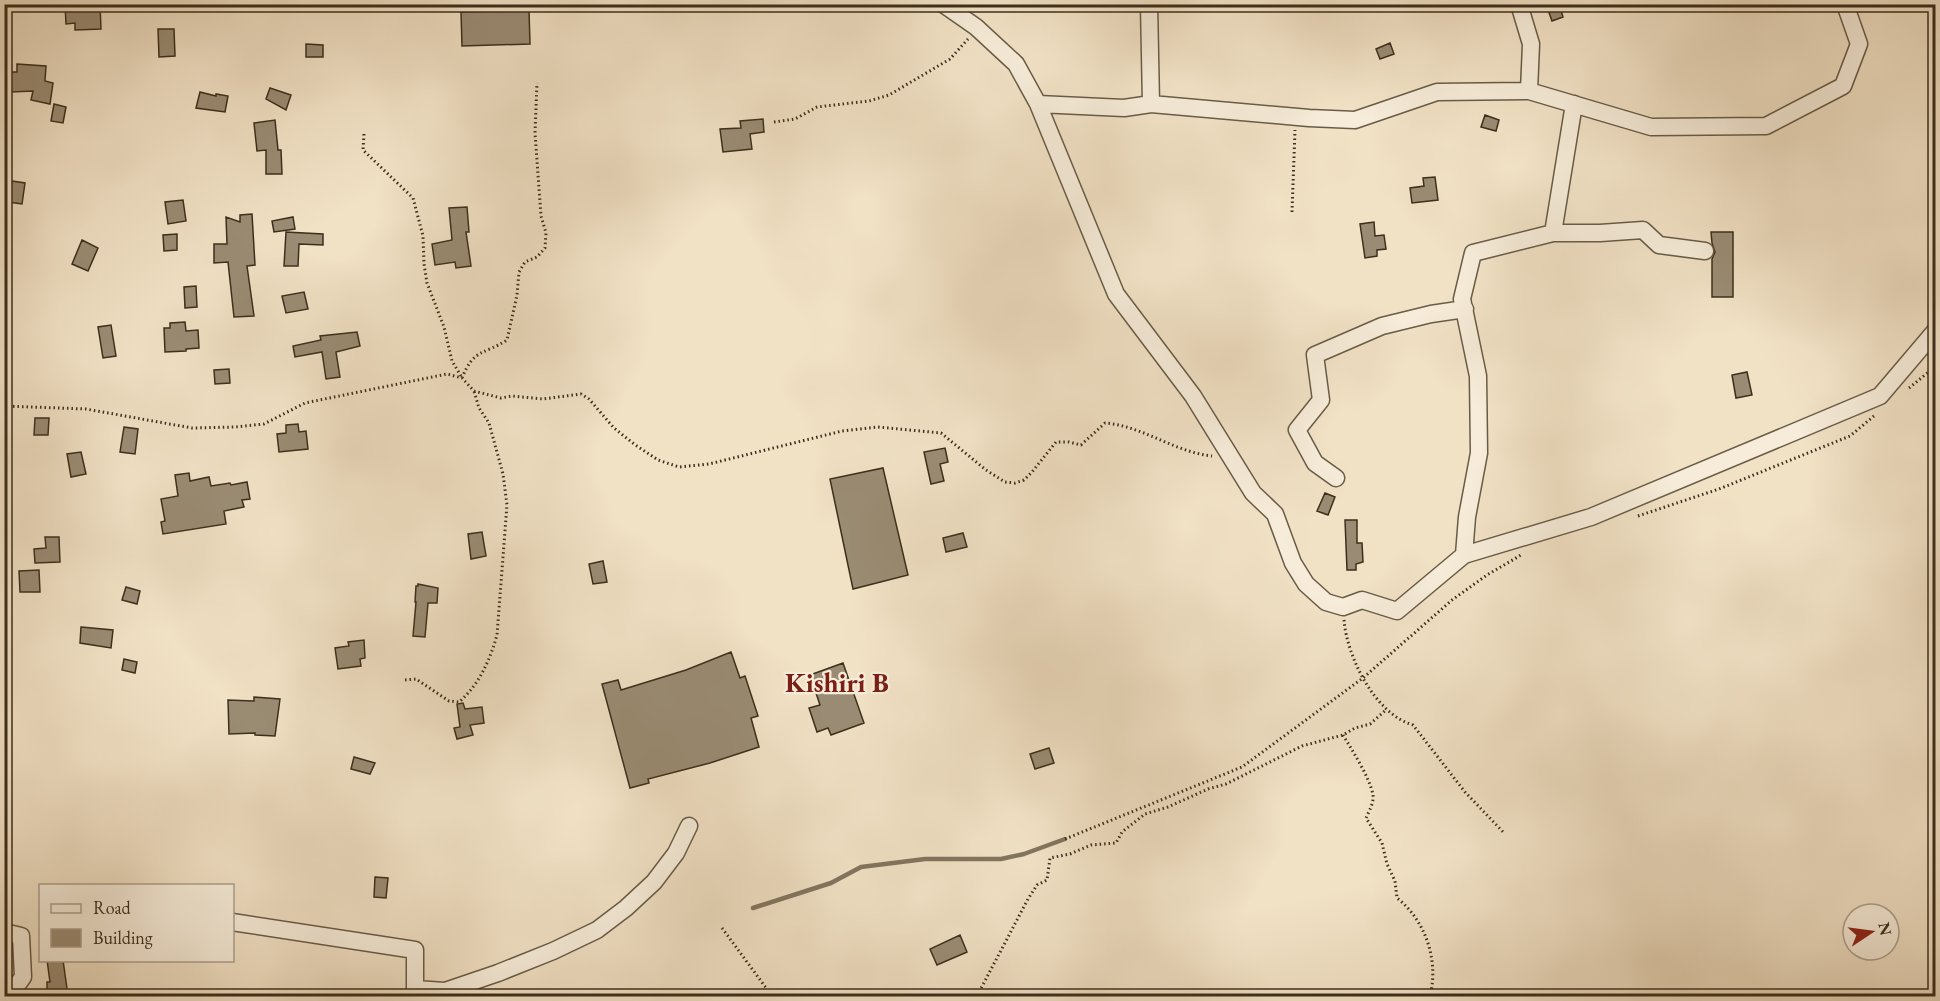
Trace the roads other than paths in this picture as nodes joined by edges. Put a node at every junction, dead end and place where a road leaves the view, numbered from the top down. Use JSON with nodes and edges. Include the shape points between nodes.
{"nodes":[{"id":1,"x":943,"y":4,"type":"edge"},
{"id":2,"x":1149,"y":4,"type":"edge"},
{"id":3,"x":1519,"y":4,"type":"edge"},
{"id":4,"x":1845,"y":4,"type":"edge"},
{"id":5,"x":1529,"y":91,"type":"junction"},
{"id":6,"x":1038,"y":104,"type":"junction"},
{"id":7,"x":1151,"y":104,"type":"junction"},
{"id":8,"x":1574,"y":104,"type":"junction"},
{"id":9,"x":1553,"y":233,"type":"junction"},
{"id":10,"x":1705,"y":251,"type":"dead end"},
{"id":11,"x":1465,"y":309,"type":"junction"},
{"id":12,"x":1935,"y":330,"type":"edge"},
{"id":13,"x":1336,"y":478,"type":"dead end"},
{"id":14,"x":1464,"y":555,"type":"junction"},
{"id":15,"x":689,"y":826,"type":"dead end"},
{"id":16,"x":234,"y":922,"type":"edge"},
{"id":17,"x":4,"y":932,"type":"edge"},
{"id":18,"x":415,"y":993,"type":"edge"},
{"id":19,"x":9,"y":996,"type":"edge"}],
"edges":[{"from":1,"to":6,"type":"street","via":[[976,27],[1016,64]]},
{"from":2,"to":7,"type":"street"},
{"from":3,"to":5,"type":"street","via":[[1531,44]]},
{"from":4,"to":8,"type":"street","via":[[1859,44],[1843,86],[1766,126],[1651,127]]},
{"from":5,"to":7,"type":"street","via":[[1437,92],[1355,120]]},
{"from":5,"to":8,"type":"street"},
{"from":6,"to":7,"type":"street","via":[[1124,108]]},
{"from":6,"to":14,"type":"street","via":[[1116,294],[1193,396],[1253,493],[1275,514],[1293,563],[1306,584],[1326,602],[1343,607],[1362,600],[1397,611]]},
{"from":8,"to":9,"type":"street"},
{"from":9,"to":10,"type":"street","via":[[1643,230],[1659,245]]},
{"from":9,"to":11,"type":"street","via":[[1473,253],[1462,299]]},
{"from":11,"to":13,"type":"street","via":[[1382,326],[1315,355],[1321,400],[1297,430],[1315,463]]},
{"from":11,"to":14,"type":"street","via":[[1478,376],[1479,453]]},
{"from":12,"to":14,"type":"street","via":[[1880,396],[1592,517]]},
{"from":15,"to":18,"type":"street","via":[[676,854],[654,882],[597,930],[498,973],[445,991]]},
{"from":16,"to":18,"type":"street","via":[[415,950]]},
{"from":17,"to":19,"type":"street","via":[[21,936],[23,977]]}]}
